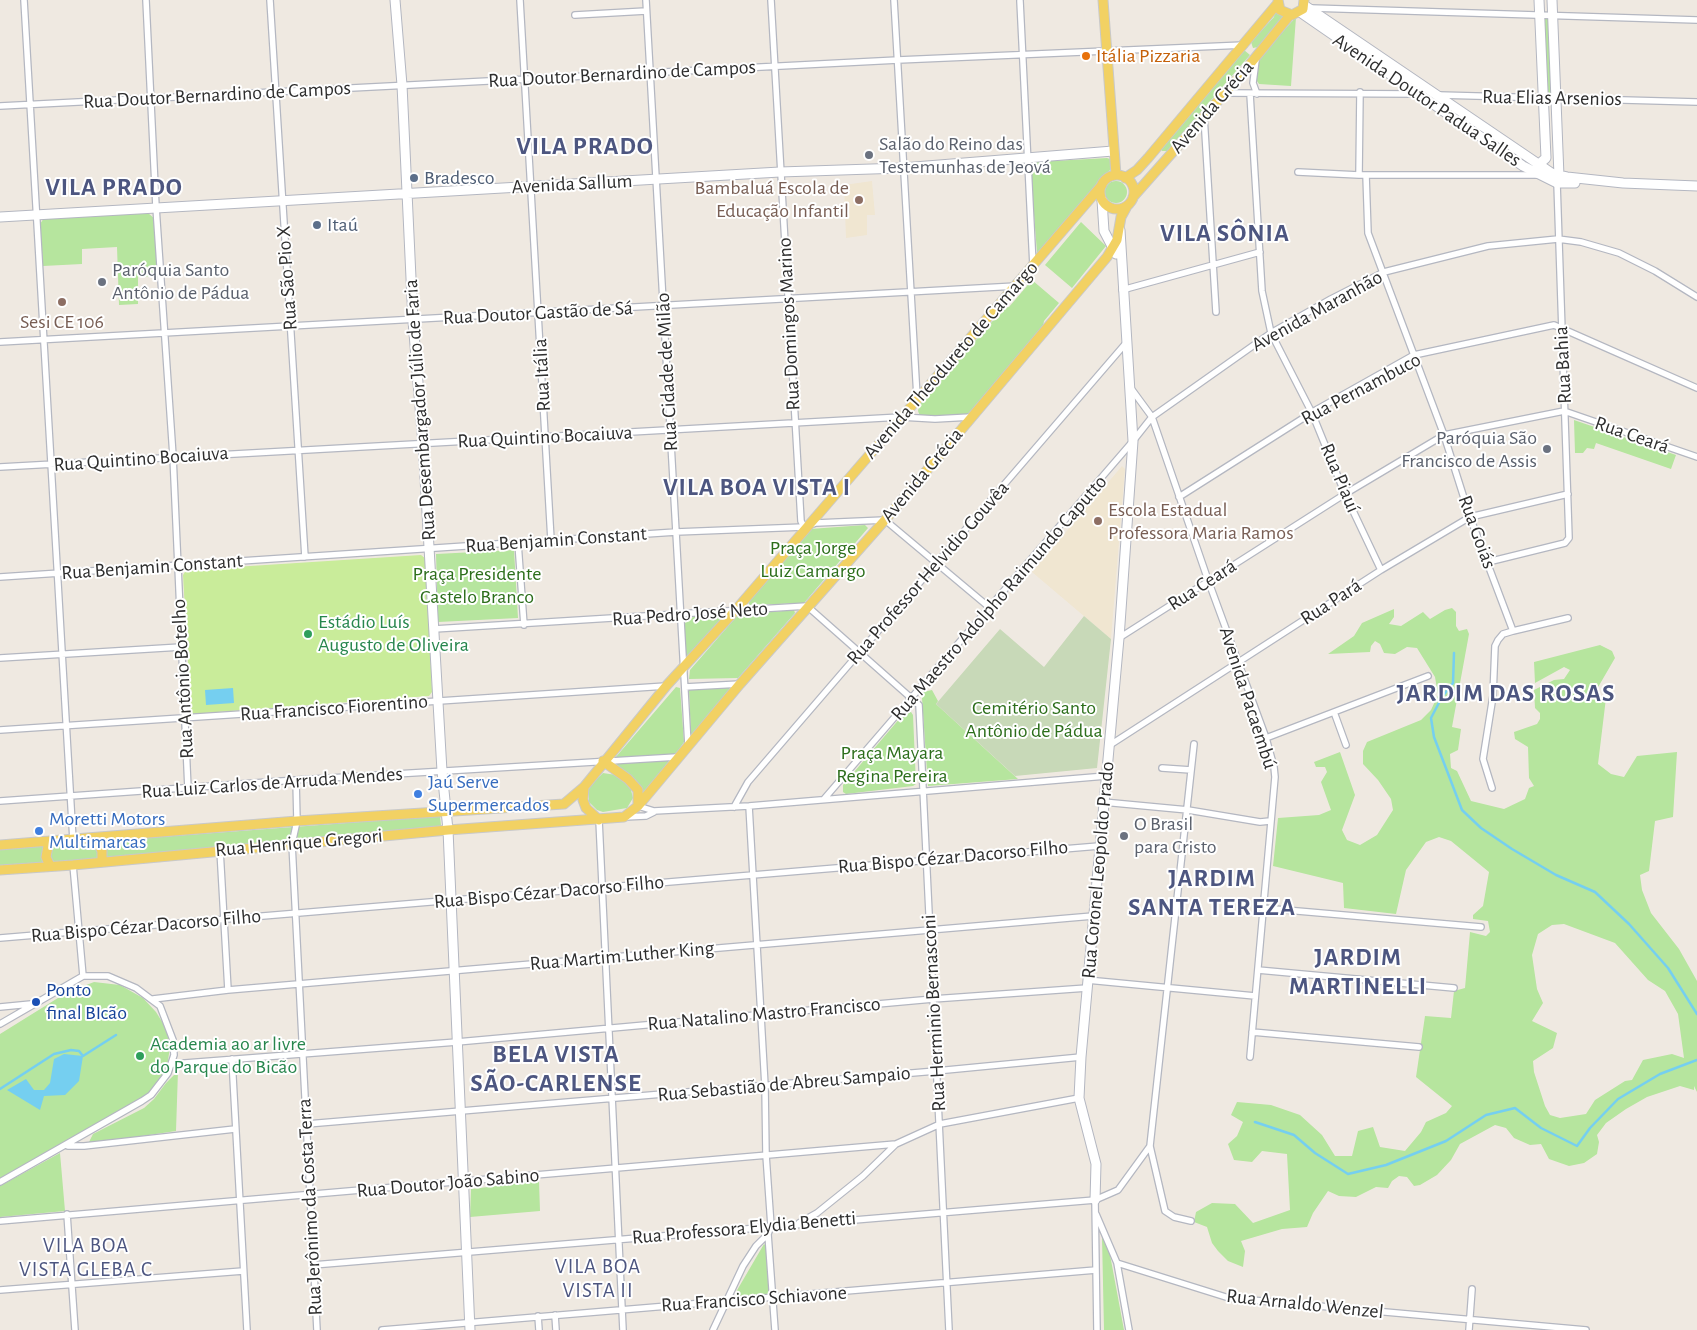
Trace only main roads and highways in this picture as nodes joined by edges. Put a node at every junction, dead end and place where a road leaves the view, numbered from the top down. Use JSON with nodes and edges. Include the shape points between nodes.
{"nodes":[{"id":1,"x":1103,"y":0,"type":"edge"},
{"id":2,"x":1278,"y":1,"type":"edge"},
{"id":3,"x":1305,"y":6,"type":"edge"},
{"id":4,"x":1290,"y":15,"type":"junction"},
{"id":5,"x":1244,"y":45,"type":"junction"},
{"id":6,"x":1257,"y":56,"type":"junction"},
{"id":7,"x":1232,"y":58,"type":"junction"},
{"id":8,"x":1246,"y":69,"type":"junction"},
{"id":9,"x":1155,"y":149,"type":"junction"},
{"id":10,"x":1167,"y":159,"type":"junction"},
{"id":11,"x":1121,"y":177,"type":"junction"},
{"id":12,"x":1102,"y":184,"type":"junction"},
{"id":13,"x":1133,"y":197,"type":"junction"},
{"id":14,"x":1126,"y":206,"type":"junction"},
{"id":15,"x":1120,"y":230,"type":"joint"},
{"id":16,"x":603,"y":761,"type":"junction"},
{"id":17,"x":584,"y":787,"type":"junction"},
{"id":18,"x":638,"y":806,"type":"junction"},
{"id":19,"x":599,"y":820,"type":"junction"},
{"id":20,"x":96,"y":839,"type":"junction"},
{"id":21,"x":49,"y":841,"type":"junction"},
{"id":22,"x":0,"y":845,"type":"edge"},
{"id":23,"x":102,"y":862,"type":"junction"},
{"id":24,"x":50,"y":866,"type":"junction"},
{"id":25,"x":0,"y":870,"type":"edge"}],
"edges":[{"from":1,"to":11,"type":"main road","via":[[1113,151]]},
{"from":2,"to":4,"type":"main road","via":[[1283,13]]},
{"from":2,"to":5,"type":"main road","name":"Avenida Grécia"},
{"from":3,"to":4,"type":"main road"},
{"from":4,"to":6,"type":"main road","name":"Avenida Grécia"},
{"from":5,"to":6,"type":"main road"},
{"from":5,"to":7,"type":"main road","name":"Avenida Grécia"},
{"from":6,"to":8,"type":"main road","name":"Avenida Grécia"},
{"from":7,"to":8,"type":"main road"},
{"from":7,"to":9,"type":"main road","name":"Avenida Grécia"},
{"from":8,"to":10,"type":"main road","name":"Avenida Grécia"},
{"from":9,"to":10,"type":"main road"},
{"from":9,"to":11,"type":"main road","name":"Avenida Grécia","via":[[1137,170]]},
{"from":10,"to":13,"type":"main road","name":"Avenida Grécia"},
{"from":11,"to":12,"type":"main road","via":[[1109,177]]},
{"from":11,"to":13,"type":"main road","via":[[1133,188]]},
{"from":12,"to":14,"type":"main road","via":[[1102,200],[1112,209]]},
{"from":12,"to":16,"type":"main road","name":"Avenida Theodureto de Camargo"},
{"from":13,"to":14,"type":"main road"},
{"from":14,"to":15,"type":"main road","name":"Rua Coronel Leopoldo Prado"},
{"from":15,"to":18,"type":"main road","name":"Avenida Grécia","via":[[1113,250]]},
{"from":16,"to":17,"type":"main road"},
{"from":16,"to":18,"type":"main road","via":[[638,790]]},
{"from":17,"to":19,"type":"main road","via":[[586,808]]},
{"from":17,"to":20,"type":"main road","name":"Rua Henrique Gregori","via":[[564,804],[297,821]]},
{"from":18,"to":19,"type":"main road","via":[[624,818]]},
{"from":19,"to":23,"type":"main road","name":"Rua Henrique Gregori","via":[[448,830]]},
{"from":20,"to":21,"type":"main road","name":"Rua Henrique Gregori"},
{"from":20,"to":23,"type":"main road","via":[[102,851]]},
{"from":21,"to":22,"type":"main road","name":"Rua Henrique Gregori"},
{"from":21,"to":24,"type":"main road","via":[[46,859]]},
{"from":23,"to":24,"type":"main road","name":"Rua Henrique Gregori"},
{"from":24,"to":25,"type":"main road","name":"Rua Henrique Gregori"}]}
